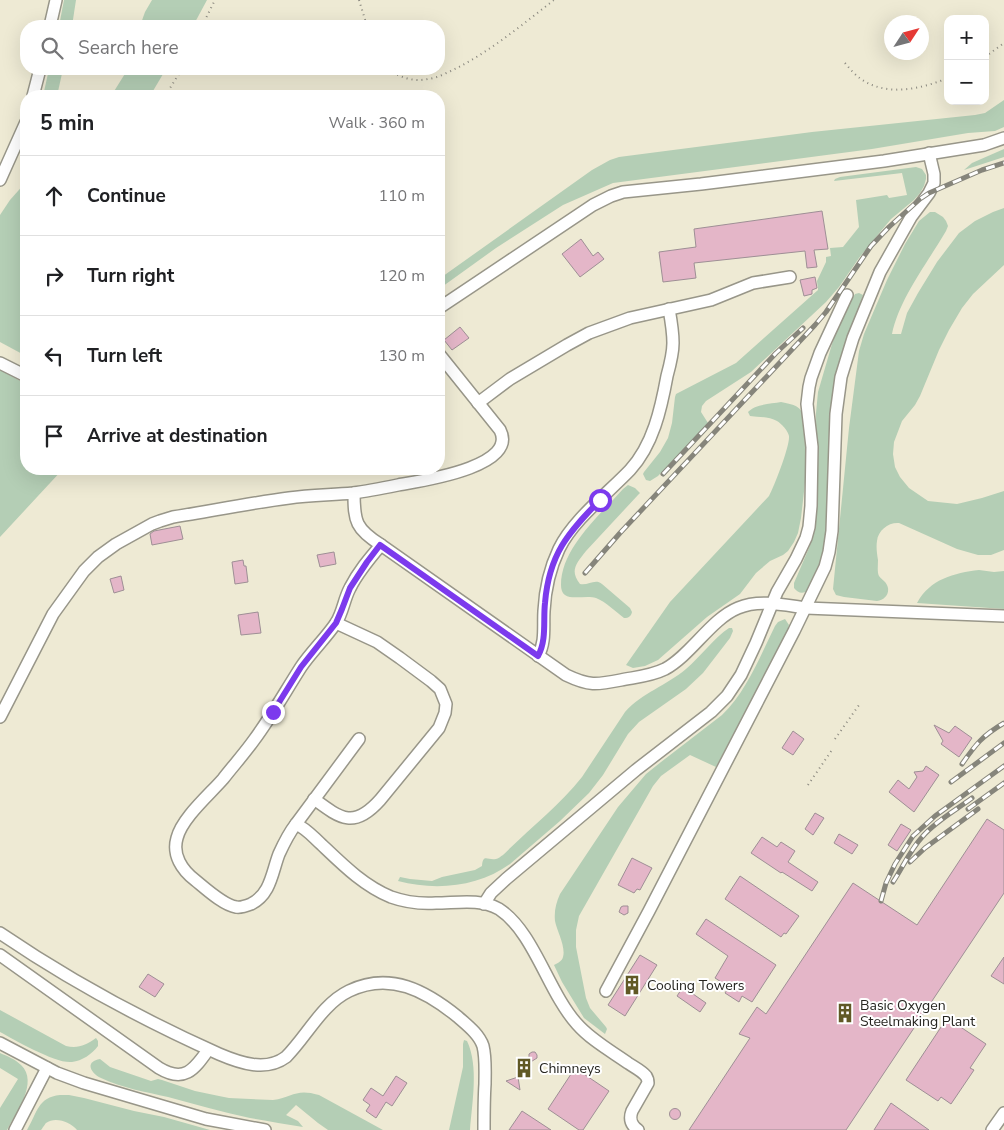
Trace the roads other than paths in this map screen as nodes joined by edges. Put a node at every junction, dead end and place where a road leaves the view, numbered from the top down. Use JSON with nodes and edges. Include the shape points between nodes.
{"nodes":[{"id":1,"x":56,"y":0,"type":"edge"},
{"id":2,"x":51,"y":20,"type":"edge"},
{"id":3,"x":39,"y":75,"type":"edge"},
{"id":4,"x":35,"y":90,"type":"edge"},
{"id":5,"x":20,"y":135,"type":"edge"},
{"id":6,"x":1004,"y":138,"type":"edge"},
{"id":7,"x":929,"y":153,"type":"junction"},
{"id":8,"x":0,"y":180,"type":"edge"},
{"id":9,"x":790,"y":277,"type":"dead end"},
{"id":10,"x":847,"y":295,"type":"dead end"},
{"id":11,"x":445,"y":304,"type":"edge"},
{"id":12,"x":669,"y":309,"type":"junction"},
{"id":13,"x":445,"y":361,"type":"edge"},
{"id":14,"x":0,"y":363,"type":"edge"},
{"id":15,"x":20,"y":373,"type":"edge"},
{"id":16,"x":478,"y":402,"type":"junction"},
{"id":17,"x":354,"y":492,"type":"junction"},
{"id":18,"x":380,"y":545,"type":"junction"},
{"id":19,"x":772,"y":604,"type":"junction"},
{"id":20,"x":806,"y":608,"type":"junction"},
{"id":21,"x":1004,"y":616,"type":"edge"},
{"id":22,"x":336,"y":623,"type":"junction"},
{"id":23,"x":538,"y":656,"type":"junction"},
{"id":24,"x":0,"y":717,"type":"edge"},
{"id":25,"x":359,"y":739,"type":"dead end"},
{"id":26,"x":314,"y":799,"type":"junction"},
{"id":27,"x":296,"y":824,"type":"junction"},
{"id":28,"x":484,"y":904,"type":"junction"},
{"id":29,"x":0,"y":933,"type":"edge"},
{"id":30,"x":0,"y":955,"type":"edge"},
{"id":31,"x":606,"y":991,"type":"dead end"},
{"id":32,"x":0,"y":1043,"type":"edge"},
{"id":33,"x":208,"y":1050,"type":"junction"},
{"id":34,"x":47,"y":1068,"type":"junction"},
{"id":35,"x":1004,"y":1113,"type":"edge"},
{"id":36,"x":15,"y":1130,"type":"edge"},
{"id":37,"x":265,"y":1130,"type":"edge"},
{"id":38,"x":484,"y":1130,"type":"edge"},
{"id":39,"x":638,"y":1130,"type":"edge"},
{"id":40,"x":992,"y":1130,"type":"edge"}],
"edges":[{"from":1,"to":2,"type":"lane"},
{"from":3,"to":4,"type":"lane"},
{"from":5,"to":8,"type":"lane"},
{"from":6,"to":7,"type":"lane","via":[[984,145]]},
{"from":7,"to":11,"type":"lane","via":[[610,196]]},
{"from":7,"to":20,"type":"lane","via":[[933,186],[885,262],[862,312],[845,362],[836,414],[831,542],[825,567]]},
{"from":9,"to":12,"type":"lane","via":[[753,283],[711,300]]},
{"from":10,"to":19,"type":"lane","via":[[810,378],[807,404],[812,447],[809,527]]},
{"from":12,"to":16,"type":"lane","via":[[630,318],[589,333]]},
{"from":12,"to":23,"type":"lane","via":[[672,353],[654,430],[638,460],[573,528],[560,548],[545,596],[543,645]]},
{"from":13,"to":16,"type":"lane"},
{"from":14,"to":15,"type":"lane"},
{"from":16,"to":17,"type":"lane","via":[[503,438],[499,450],[490,458],[446,476]]},
{"from":17,"to":18,"type":"lane","via":[[357,523]]},
{"from":17,"to":24,"type":"lane","via":[[288,498],[172,517],[116,544],[91,563],[64,598]]},
{"from":18,"to":22,"type":"lane","via":[[350,588]]},
{"from":18,"to":23,"type":"lane"},
{"from":19,"to":20,"type":"lane"},
{"from":19,"to":23,"type":"lane","via":[[744,606],[730,612],[670,666],[649,675],[585,683],[566,675]]},
{"from":19,"to":28,"type":"lane","via":[[746,664],[721,703],[506,879]]},
{"from":20,"to":21,"type":"lane"},
{"from":20,"to":31,"type":"lane"},
{"from":22,"to":26,"type":"lane","via":[[377,642],[431,681],[443,694],[445,713],[434,735],[366,814],[356,818],[341,817]]},
{"from":22,"to":27,"type":"lane","via":[[301,667],[254,740],[185,822],[177,838],[177,856],[189,875],[218,898],[235,907],[244,907],[265,892],[281,849]]},
{"from":25,"to":26,"type":"lane"},
{"from":26,"to":27,"type":"lane"},
{"from":27,"to":28,"type":"lane","via":[[310,832],[361,880],[392,897],[412,903]]},
{"from":28,"to":39,"type":"lane","via":[[500,910],[519,928],[580,1028],[646,1077],[648,1083],[630,1115]]},
{"from":29,"to":33,"type":"lane","via":[[94,992]]},
{"from":30,"to":33,"type":"lane","via":[[168,1073],[176,1076],[190,1070]]},
{"from":32,"to":34,"type":"lane"},
{"from":33,"to":38,"type":"lane","via":[[248,1063],[277,1062],[290,1053],[330,1004],[349,991],[373,983],[406,987],[436,1001],[480,1040],[485,1065]]},
{"from":34,"to":36,"type":"lane"},
{"from":34,"to":37,"type":"lane","via":[[132,1098],[206,1119]]},
{"from":35,"to":40,"type":"lane"}]}
